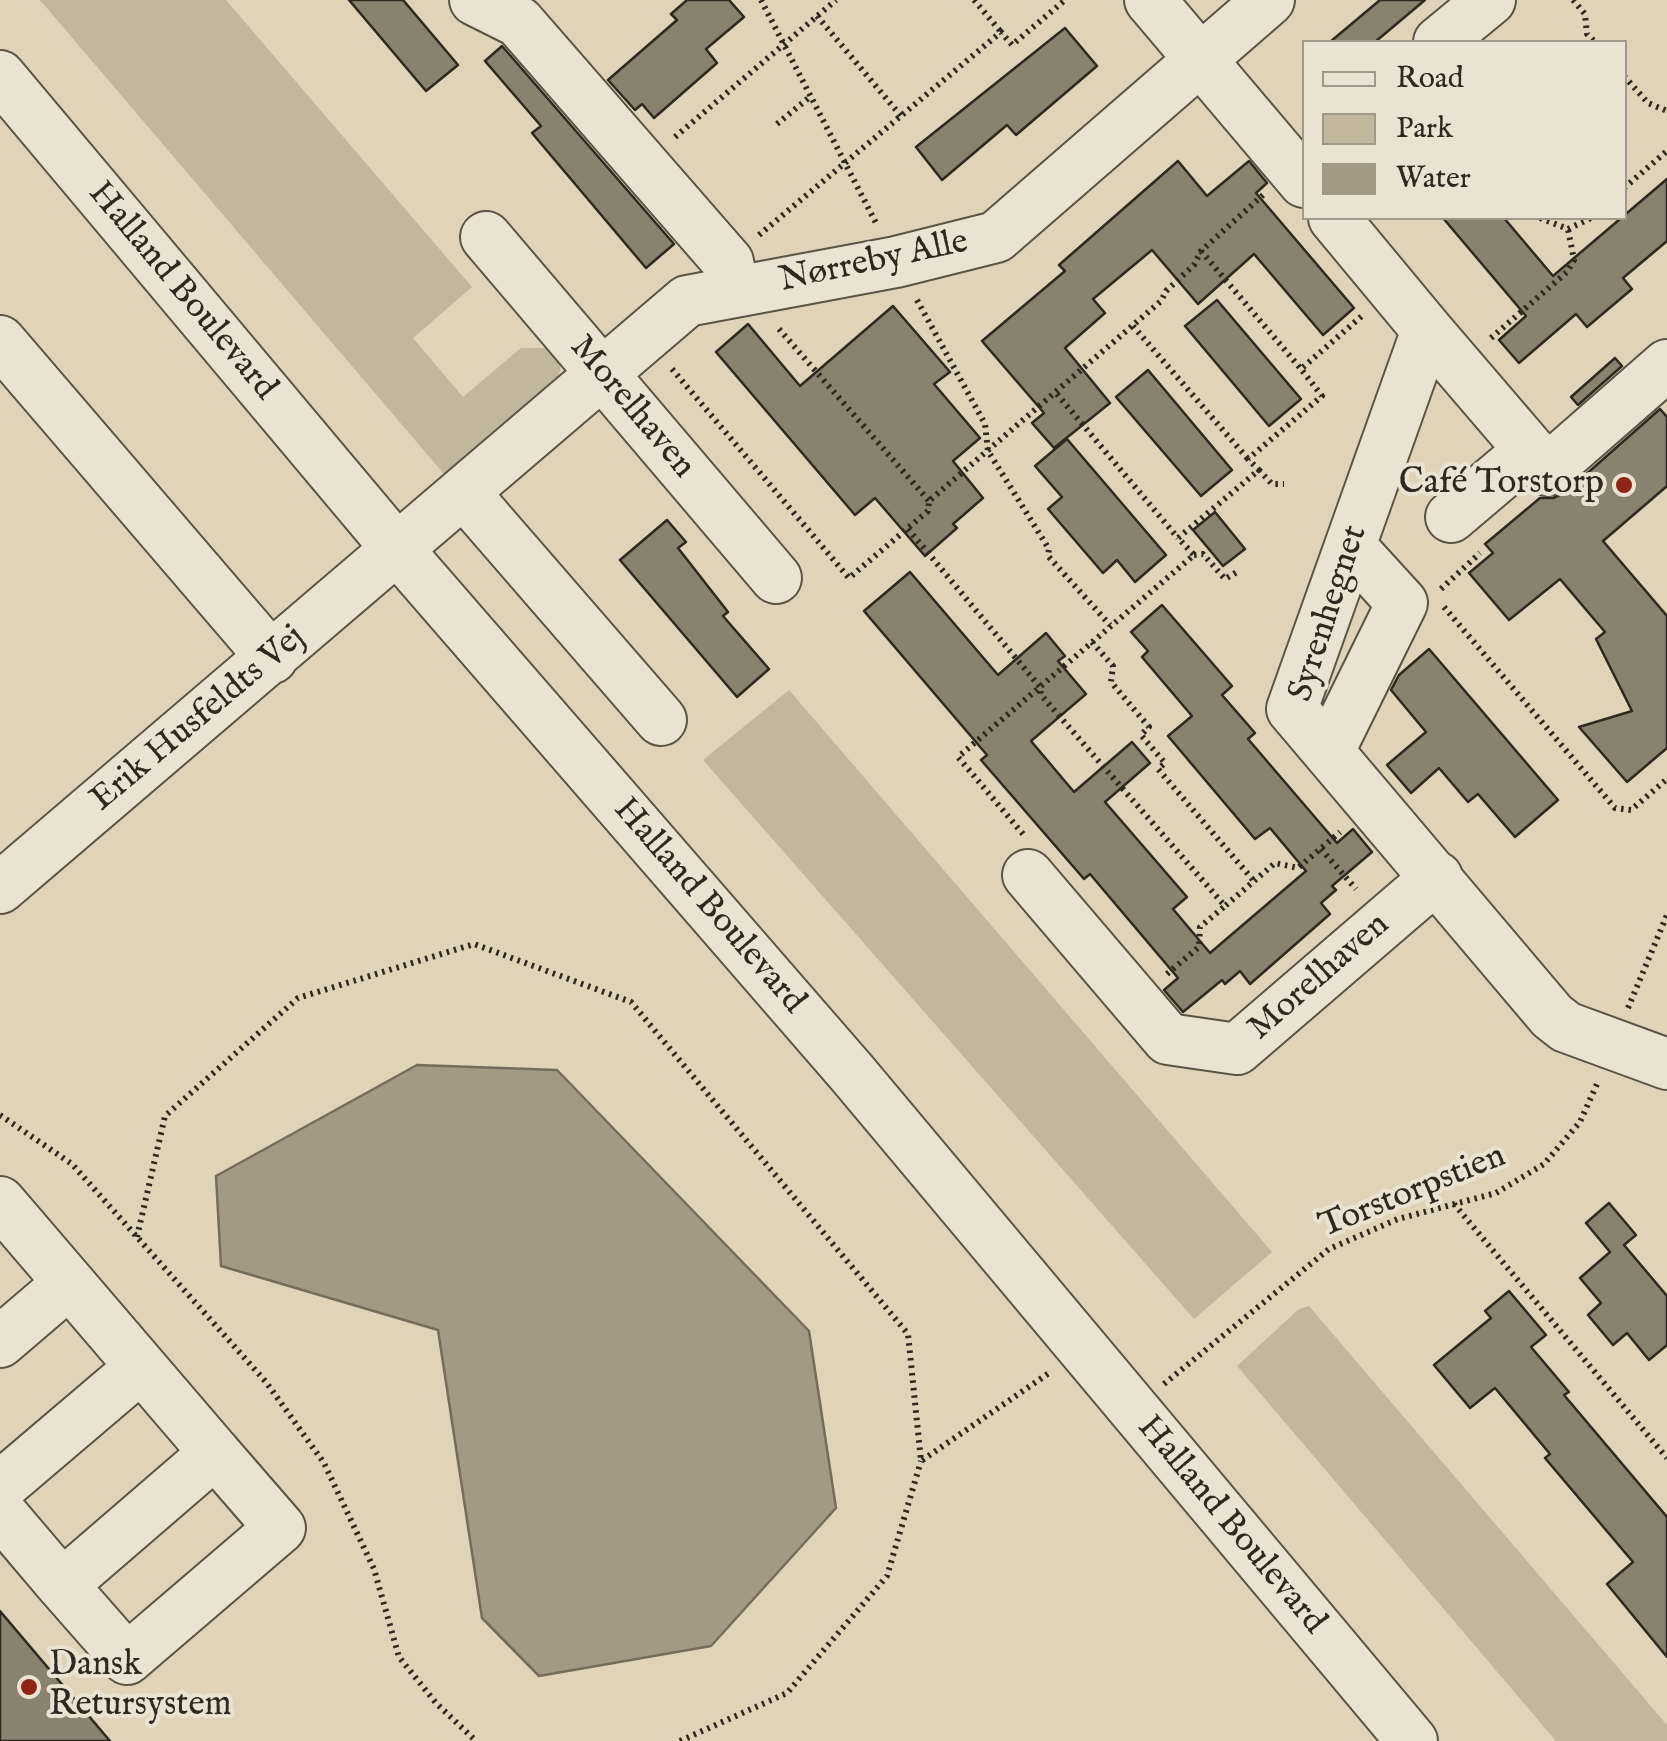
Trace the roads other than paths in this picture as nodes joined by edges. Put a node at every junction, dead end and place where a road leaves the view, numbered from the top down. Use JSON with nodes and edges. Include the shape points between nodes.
{"nodes":[{"id":1,"x":476,"y":0,"type":"edge"},
{"id":2,"x":1150,"y":0,"type":"edge"},
{"id":3,"x":1269,"y":0,"type":"edge"},
{"id":4,"x":1490,"y":0,"type":"edge"},
{"id":5,"x":537,"y":11,"type":"edge"},
{"id":6,"x":1442,"y":40,"type":"edge"},
{"id":7,"x":1201,"y":59,"type":"junction"},
{"id":8,"x":0,"y":76,"type":"edge"},
{"id":9,"x":1301,"y":169,"type":"edge"},
{"id":10,"x":1336,"y":220,"type":"edge"},
{"id":11,"x":486,"y":237,"type":"dead end"},
{"id":12,"x":739,"y":280,"type":"junction"},
{"id":13,"x":1434,"y":337,"type":"junction"},
{"id":14,"x":0,"y":341,"type":"edge"},
{"id":15,"x":1667,"y":365,"type":"edge"},
{"id":16,"x":602,"y":374,"type":"junction"},
{"id":17,"x":1530,"y":450,"type":"junction"},
{"id":18,"x":465,"y":494,"type":"junction"},
{"id":19,"x":1452,"y":517,"type":"road end"},
{"id":20,"x":1350,"y":546,"type":"junction"},
{"id":21,"x":398,"y":550,"type":"junction"},
{"id":22,"x":776,"y":578,"type":"dead end"},
{"id":23,"x":272,"y":658,"type":"junction"},
{"id":24,"x":661,"y":720,"type":"dead end"},
{"id":25,"x":1329,"y":751,"type":"junction"},
{"id":26,"x":1028,"y":875,"type":"road end"},
{"id":27,"x":1437,"y":877,"type":"junction"},
{"id":28,"x":0,"y":888,"type":"edge"},
{"id":29,"x":1667,"y":1064,"type":"edge"},
{"id":30,"x":3,"y":1212,"type":"edge"},
{"id":31,"x":69,"y":1282,"type":"junction"},
{"id":32,"x":0,"y":1342,"type":"edge"},
{"id":33,"x":141,"y":1366,"type":"junction"},
{"id":34,"x":216,"y":1453,"type":"junction"},
{"id":35,"x":0,"y":1487,"type":"edge"},
{"id":36,"x":0,"y":1512,"type":"edge"},
{"id":37,"x":62,"y":1584,"type":"junction"},
{"id":38,"x":1412,"y":1741,"type":"edge"}],
"edges":[{"from":1,"to":5,"type":"street"},
{"from":2,"to":7,"type":"street"},
{"from":3,"to":7,"type":"street","name":"Nørreby Alle"},
{"from":4,"to":6,"type":"street"},
{"from":5,"to":12,"type":"street","via":[[643,164]]},
{"from":7,"to":9,"type":"street"},
{"from":7,"to":12,"type":"street","name":"Nørreby Alle","via":[[996,237],[896,262]]},
{"from":8,"to":21,"type":"street","name":"Halland Boulevard"},
{"from":10,"to":13,"type":"street"},
{"from":11,"to":16,"type":"street","name":"Morelhaven"},
{"from":12,"to":16,"type":"street","name":"Nørreby Alle","via":[[687,301]]},
{"from":13,"to":17,"type":"street"},
{"from":13,"to":20,"type":"street","name":"Syrenhegnet"},
{"from":14,"to":23,"type":"street"},
{"from":15,"to":17,"type":"street","via":[[1547,470]]},
{"from":16,"to":18,"type":"street","name":"Nørreby Alle"},
{"from":16,"to":22,"type":"street","name":"Morelhaven"},
{"from":17,"to":19,"type":"street"},
{"from":18,"to":21,"type":"street","name":"Nørreby Alle"},
{"from":18,"to":24,"type":"street"},
{"from":20,"to":25,"type":"street","name":"Syrenhegnet","via":[[1292,709]]},
{"from":20,"to":25,"type":"street","via":[[1402,602]]},
{"from":21,"to":23,"type":"street","name":"Erik Husfeldts Vej"},
{"from":21,"to":38,"type":"street","name":"Halland Boulevard","via":[[852,1073]]},
{"from":23,"to":28,"type":"street","name":"Erik Husfeldts Vej"},
{"from":25,"to":27,"type":"street","name":"Syrenhegnet"},
{"from":26,"to":27,"type":"street","name":"Morelhaven","via":[[1168,1039],[1237,1049]]},
{"from":27,"to":29,"type":"street","name":"Syrenhegnet","via":[[1552,1016]]},
{"from":30,"to":31,"type":"street"},
{"from":31,"to":32,"type":"street"},
{"from":31,"to":33,"type":"street"},
{"from":33,"to":34,"type":"street"},
{"from":33,"to":35,"type":"street"},
{"from":34,"to":37,"type":"street"},
{"from":34,"to":37,"type":"street","via":[[280,1528],[127,1659]]},
{"from":36,"to":37,"type":"street"}]}
